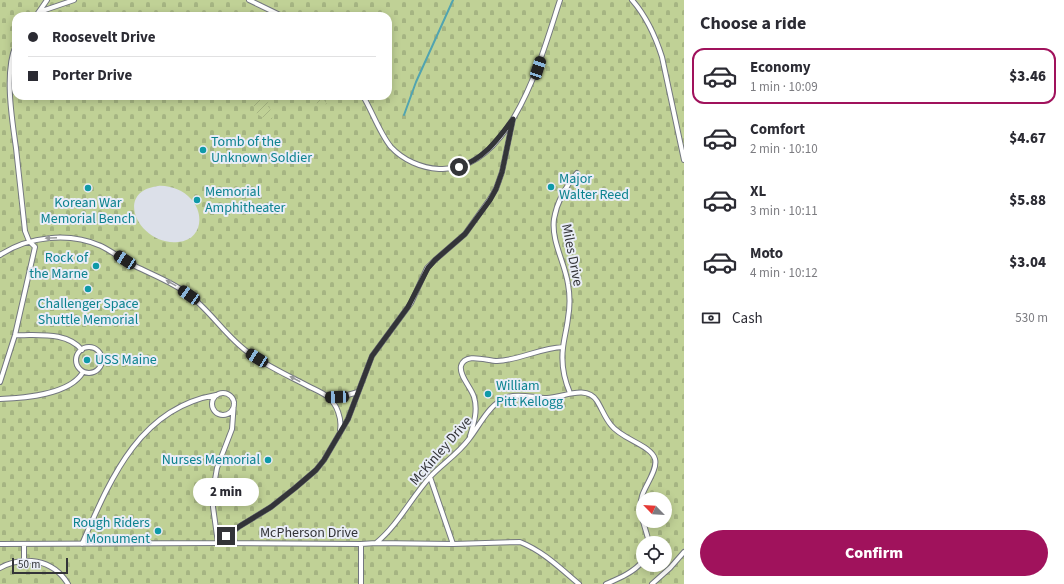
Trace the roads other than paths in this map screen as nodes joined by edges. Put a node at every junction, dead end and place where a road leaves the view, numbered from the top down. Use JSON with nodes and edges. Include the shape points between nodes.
{"nodes":[{"id":1,"x":47,"y":0,"type":"edge"},
{"id":2,"x":74,"y":0,"type":"edge"},
{"id":3,"x":249,"y":0,"type":"edge"},
{"id":4,"x":560,"y":0,"type":"edge"},
{"id":5,"x":632,"y":0,"type":"edge"},
{"id":6,"x":39,"y":12,"type":"edge"},
{"id":7,"x":43,"y":12,"type":"edge"},
{"id":8,"x":274,"y":12,"type":"edge"},
{"id":9,"x":12,"y":57,"type":"edge"},
{"id":10,"x":365,"y":100,"type":"edge"},
{"id":11,"x":513,"y":119,"type":"junction"},
{"id":12,"x":684,"y":160,"type":"edge"},
{"id":13,"x":577,"y":173,"type":"dead end"},
{"id":14,"x":29,"y":241,"type":"junction"},
{"id":15,"x":0,"y":255,"type":"edge"},
{"id":16,"x":15,"y":335,"type":"junction"},
{"id":17,"x":563,"y":347,"type":"junction"},
{"id":18,"x":82,"y":350,"type":"junction"},
{"id":19,"x":83,"y":372,"type":"junction"},
{"id":20,"x":0,"y":382,"type":"edge"},
{"id":21,"x":358,"y":392,"type":"junction"},
{"id":22,"x":570,"y":394,"type":"junction"},
{"id":23,"x":216,"y":395,"type":"junction"},
{"id":24,"x":329,"y":397,"type":"junction"},
{"id":25,"x":0,"y":399,"type":"edge"},
{"id":26,"x":234,"y":402,"type":"junction"},
{"id":27,"x":339,"y":434,"type":"junction"},
{"id":28,"x":469,"y":440,"type":"junction"},
{"id":29,"x":430,"y":477,"type":"junction"},
{"id":30,"x":647,"y":536,"type":"edge"},
{"id":31,"x":218,"y":543,"type":"junction"},
{"id":32,"x":376,"y":543,"type":"junction"},
{"id":33,"x":0,"y":544,"type":"edge"},
{"id":34,"x":24,"y":544,"type":"junction"},
{"id":35,"x":82,"y":544,"type":"junction"},
{"id":36,"x":360,"y":544,"type":"junction"},
{"id":37,"x":453,"y":544,"type":"junction"},
{"id":38,"x":684,"y":552,"type":"edge"},
{"id":39,"x":24,"y":560,"type":"junction"},
{"id":40,"x":0,"y":568,"type":"edge"},
{"id":41,"x":636,"y":568,"type":"edge"},
{"id":42,"x":68,"y":584,"type":"edge"},
{"id":43,"x":361,"y":584,"type":"edge"},
{"id":44,"x":579,"y":584,"type":"edge"},
{"id":45,"x":606,"y":584,"type":"edge"},
{"id":46,"x":652,"y":584,"type":"edge"}],
"edges":[{"from":1,"to":6,"type":"lane"},
{"from":2,"to":7,"type":"lane"},
{"from":3,"to":8,"type":"lane"},
{"from":4,"to":11,"type":"lane","via":[[534,79]]},
{"from":5,"to":12,"type":"lane","via":[[651,26],[658,46]]},
{"from":9,"to":14,"type":"lane","via":[[11,98],[25,231]]},
{"from":10,"to":11,"type":"lane","via":[[383,135],[394,150],[414,164],[430,168],[449,169],[472,162],[495,143]]},
{"from":11,"to":21,"type":"lane","via":[[502,172],[490,200],[465,234],[428,268],[408,307],[374,353]]},
{"from":13,"to":17,"type":"lane","name":"Miles Drive","via":[[560,200],[554,221],[555,238],[568,285],[569,317]]},
{"from":14,"to":15,"type":"lane"},
{"from":14,"to":16,"type":"lane","via":[[35,247]]},
{"from":24,"to":14,"type":"lane","one_way":true,"via":[[248,353],[189,295],[103,247],[67,238]]},
{"from":16,"to":18,"type":"lane","via":[[56,336],[70,340]]},
{"from":16,"to":20,"type":"lane"},
{"from":17,"to":22,"type":"lane","name":"Miles Drive","via":[[564,378]]},
{"from":17,"to":28,"type":"lane","via":[[504,361],[467,358],[463,362],[462,375],[473,395],[476,410]]},
{"from":18,"to":19,"type":"lane","via":[[76,363]]},
{"from":18,"to":19,"type":"lane","via":[[88,347],[97,349],[102,357],[96,372]]},
{"from":19,"to":25,"type":"lane","via":[[74,384],[60,389],[40,395]]},
{"from":21,"to":24,"type":"lane"},
{"from":21,"to":27,"type":"lane","via":[[348,419]]},
{"from":22,"to":28,"type":"lane","name":"McKinley Drive","via":[[547,398],[507,398],[494,406]]},
{"from":22,"to":30,"type":"lane","name":"McKinley Drive","via":[[581,392],[593,396],[614,430],[649,450],[655,459],[654,469],[641,501],[641,514]]},
{"from":23,"to":26,"type":"lane","via":[[227,393]]},
{"from":23,"to":26,"type":"lane","via":[[212,399],[212,405],[219,414],[230,412]]},
{"from":23,"to":35,"type":"lane","via":[[192,400],[173,410],[158,420],[134,444],[114,474]]},
{"from":24,"to":27,"type":"lane","via":[[340,416]]},
{"from":26,"to":31,"type":"lane","via":[[232,429],[217,468],[213,491]]},
{"from":27,"to":31,"type":"lane","via":[[316,470],[271,507]]},
{"from":28,"to":29,"type":"lane","name":"McKinley Drive"},
{"from":29,"to":32,"type":"lane","name":"McKinley Drive","via":[[391,528]]},
{"from":29,"to":37,"type":"lane"},
{"from":31,"to":35,"type":"lane","name":"McPherson Drive"},
{"from":31,"to":36,"type":"lane","name":"McPherson Drive"},
{"from":32,"to":36,"type":"lane","name":"McPherson Drive"},
{"from":32,"to":37,"type":"lane","name":"McPherson Drive"},
{"from":33,"to":34,"type":"lane","name":"McPherson Drive"},
{"from":34,"to":35,"type":"lane","name":"McPherson Drive"},
{"from":34,"to":39,"type":"lane"},
{"from":36,"to":43,"type":"lane"},
{"from":37,"to":44,"type":"lane","name":"McPherson Drive","via":[[520,542],[543,554]]},
{"from":38,"to":46,"type":"lane"},
{"from":39,"to":40,"type":"lane"},
{"from":39,"to":42,"type":"lane","via":[[48,566],[61,575]]},
{"from":41,"to":45,"type":"lane"}]}
